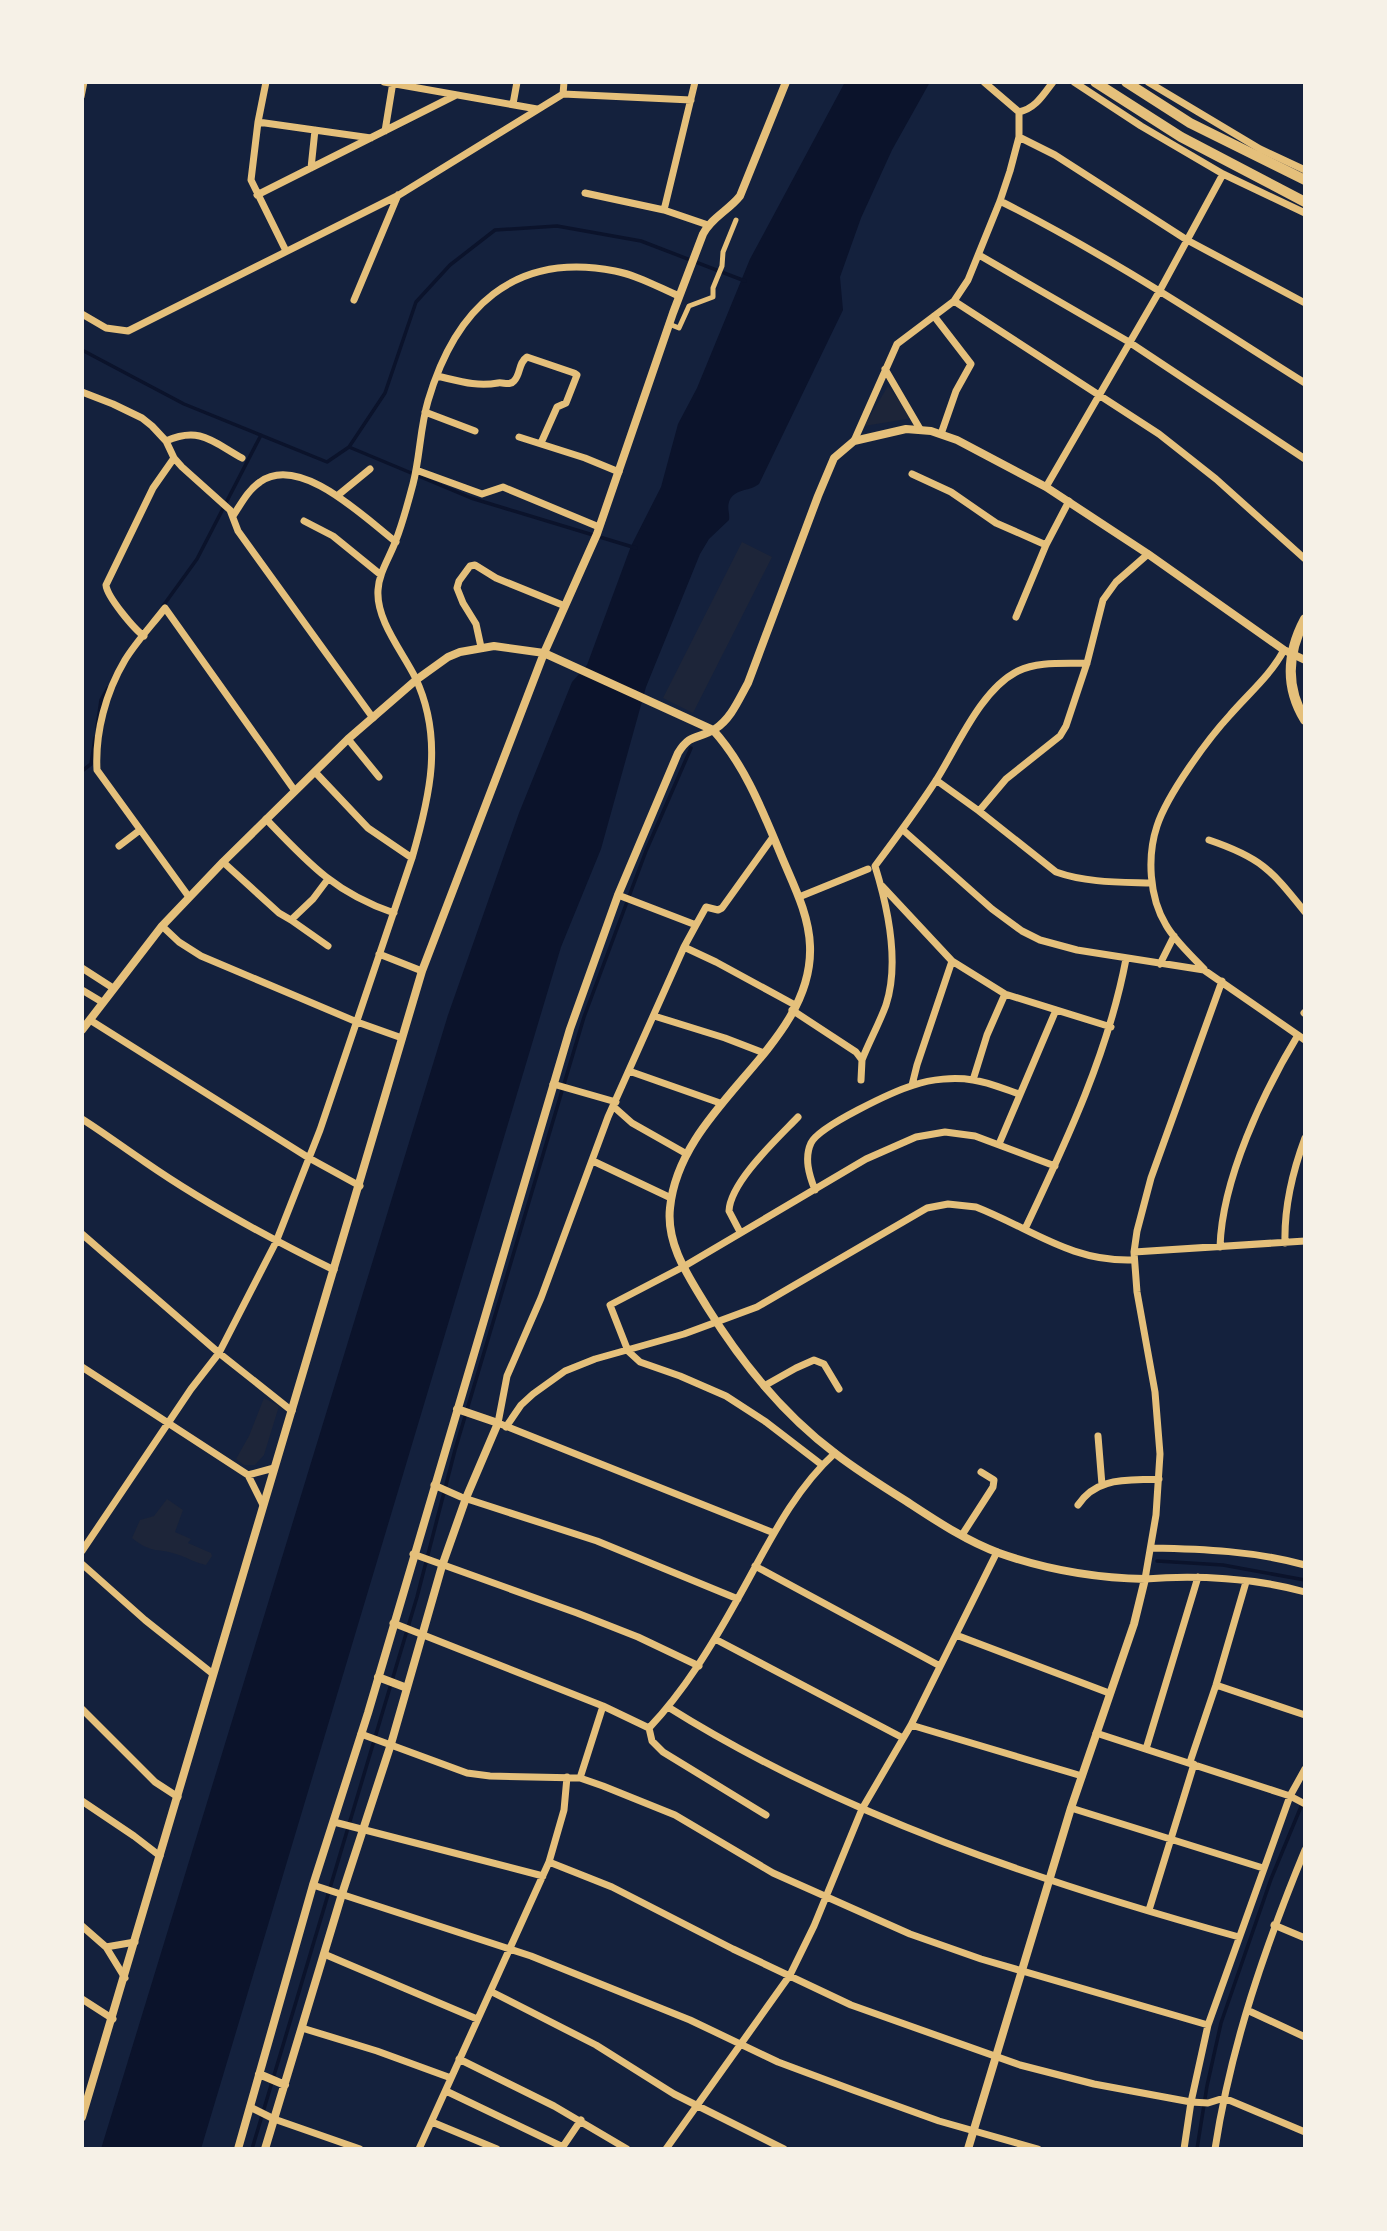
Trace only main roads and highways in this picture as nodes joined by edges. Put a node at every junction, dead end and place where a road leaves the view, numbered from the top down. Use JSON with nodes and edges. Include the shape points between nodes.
{"nodes":[{"id":1,"x":1095,"y":82,"type":"edge"},
{"id":2,"x":1126,"y":82,"type":"edge"},
{"id":3,"x":1189,"y":123,"type":"junction"},
{"id":4,"x":1181,"y":137,"type":"junction"},
{"id":5,"x":1305,"y":180,"type":"edge"},
{"id":6,"x":1305,"y":202,"type":"edge"},
{"id":7,"x":1305,"y":619,"type":"edge"},
{"id":8,"x":1305,"y":720,"type":"edge"}],
"edges":[{"from":1,"to":4,"type":"highway"},
{"from":2,"to":3,"type":"highway"},
{"from":3,"to":4,"type":"highway"},
{"from":3,"to":5,"type":"highway"},
{"from":4,"to":6,"type":"highway"},
{"from":7,"to":8,"type":"highway","via":[[1288,652],[1290,685]]}]}
